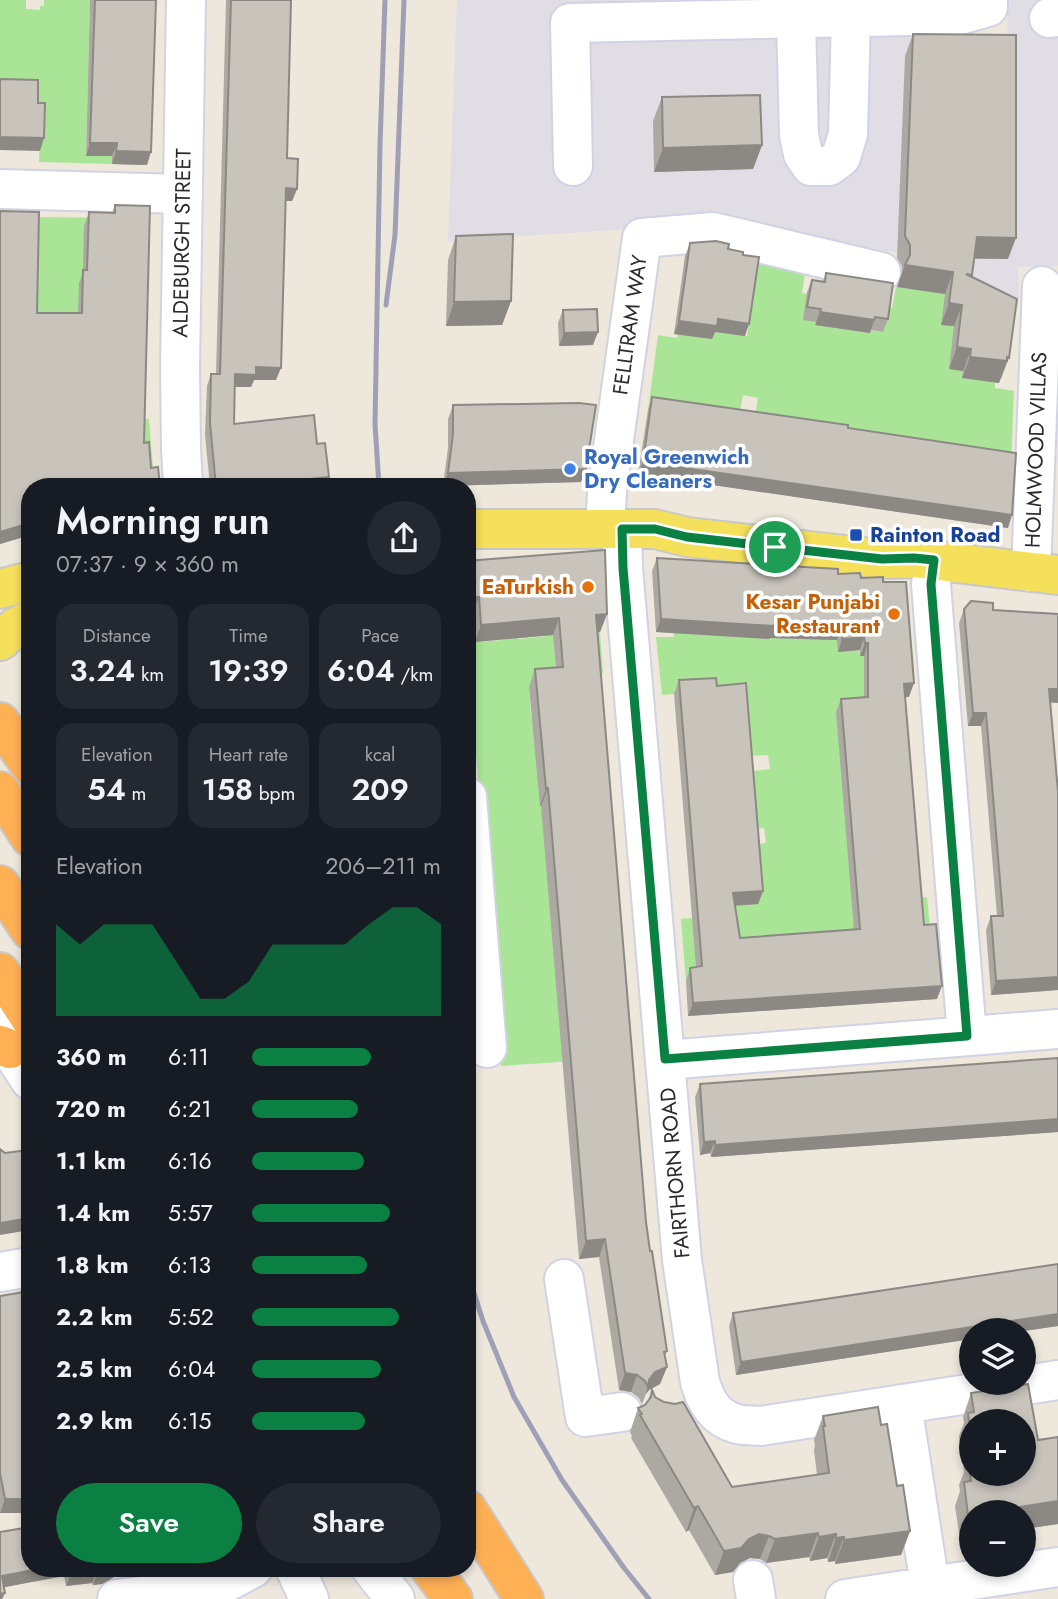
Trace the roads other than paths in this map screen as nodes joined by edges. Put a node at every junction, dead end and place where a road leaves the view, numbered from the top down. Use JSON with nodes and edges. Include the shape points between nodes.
{"nodes":[{"id":1,"x":186,"y":0,"type":"edge"},
{"id":2,"x":988,"y":4,"type":"edge"},
{"id":3,"x":850,"y":18,"type":"junction"},
{"id":4,"x":796,"y":19,"type":"junction"},
{"id":5,"x":573,"y":166,"type":"dead end"},
{"id":6,"x":0,"y":189,"type":"edge"},
{"id":7,"x":183,"y":194,"type":"junction"},
{"id":8,"x":881,"y":272,"type":"dead end"},
{"id":9,"x":1042,"y":286,"type":"dead end"},
{"id":10,"x":183,"y":478,"type":"edge"},
{"id":11,"x":476,"y":529,"type":"edge"},
{"id":12,"x":614,"y":529,"type":"junction"},
{"id":13,"x":934,"y":560,"type":"junction"},
{"id":14,"x":1044,"y":573,"type":"edge"},
{"id":15,"x":21,"y":584,"type":"edge"},
{"id":16,"x":0,"y":590,"type":"edge"},
{"id":17,"x":21,"y":624,"type":"edge"},
{"id":18,"x":0,"y":641,"type":"edge"},
{"id":19,"x":0,"y":722,"type":"edge"},
{"id":20,"x":21,"y":752,"type":"edge"},
{"id":21,"x":0,"y":885,"type":"edge"},
{"id":22,"x":476,"y":910,"type":"edge"},
{"id":23,"x":21,"y":916,"type":"edge"},
{"id":24,"x":0,"y":972,"type":"edge"},
{"id":25,"x":1058,"y":1029,"type":"edge"},
{"id":26,"x":967,"y":1036,"type":"junction"},
{"id":27,"x":14,"y":1043,"type":"edge"},
{"id":28,"x":487,"y":1048,"type":"dead end"},
{"id":29,"x":665,"y":1059,"type":"junction"},
{"id":30,"x":21,"y":1268,"type":"edge"},
{"id":31,"x":0,"y":1272,"type":"edge"},
{"id":32,"x":564,"y":1279,"type":"dead end"},
{"id":33,"x":1058,"y":1380,"type":"edge"},
{"id":34,"x":902,"y":1404,"type":"junction"},
{"id":35,"x":622,"y":1412,"type":"dead end"},
{"id":36,"x":476,"y":1523,"type":"edge"},
{"id":37,"x":1058,"y":1567,"type":"edge"},
{"id":38,"x":236,"y":1577,"type":"edge"},
{"id":39,"x":299,"y":1577,"type":"edge"},
{"id":40,"x":378,"y":1577,"type":"edge"},
{"id":41,"x":437,"y":1577,"type":"edge"},
{"id":42,"x":451,"y":1577,"type":"edge"},
{"id":43,"x":930,"y":1586,"type":"junction"},
{"id":44,"x":117,"y":1599,"type":"edge"},
{"id":45,"x":309,"y":1599,"type":"edge"},
{"id":46,"x":395,"y":1599,"type":"edge"},
{"id":47,"x":453,"y":1599,"type":"edge"},
{"id":48,"x":464,"y":1599,"type":"edge"},
{"id":49,"x":524,"y":1599,"type":"edge"},
{"id":50,"x":845,"y":1599,"type":"edge"}],
"edges":[{"from":1,"to":7,"type":"street","name":"ALDEBURGH STREET"},
{"from":2,"to":3,"type":"street","via":[[960,15]]},
{"from":3,"to":4,"type":"street"},
{"from":3,"to":4,"type":"street","via":[[848,134],[841,157],[829,166],[811,166],[803,154]]},
{"from":4,"to":5,"type":"street","via":[[570,23]]},
{"from":6,"to":7,"type":"street"},
{"from":7,"to":10,"type":"street","name":"ALDEBURGH STREET"},
{"from":8,"to":12,"type":"street","name":"FELLTRAM WAY","via":[[713,232],[642,238],[606,498]]},
{"from":9,"to":14,"type":"street","name":"HOLMWOOD VILLAS"},
{"from":11,"to":12,"type":"main road"},
{"from":12,"to":13,"type":"main road","via":[[655,529],[687,537],[872,558]]},
{"from":12,"to":29,"type":"street","name":"FAIRTHORN ROAD","via":[[623,568]]},
{"from":13,"to":14,"type":"main road"},
{"from":13,"to":26,"type":"street","via":[[931,584]]},
{"from":15,"to":16,"type":"main road"},
{"from":17,"to":18,"type":"main road"},
{"from":19,"to":20,"type":"highway"},
{"from":21,"to":23,"type":"highway"},
{"from":22,"to":28,"type":"street"},
{"from":24,"to":27,"type":"highway"},
{"from":25,"to":26,"type":"street"},
{"from":26,"to":29,"type":"street"},
{"from":29,"to":34,"type":"street","name":"FAIRTHORN ROAD","via":[[682,1259],[700,1382],[688,1399],[706,1400],[718,1414],[738,1424],[761,1426]]},
{"from":30,"to":31,"type":"street"},
{"from":32,"to":35,"type":"street","via":[[585,1417]]},
{"from":33,"to":34,"type":"street","name":"FAIRTHORN ROAD"},
{"from":34,"to":43,"type":"street"},
{"from":36,"to":49,"type":"highway"},
{"from":37,"to":43,"type":"street"},
{"from":38,"to":44,"type":"street","via":[[219,1586]]},
{"from":39,"to":45,"type":"street"},
{"from":40,"to":46,"type":"street"},
{"from":41,"to":47,"type":"highway"},
{"from":42,"to":48,"type":"highway"},
{"from":43,"to":50,"type":"street"}]}
